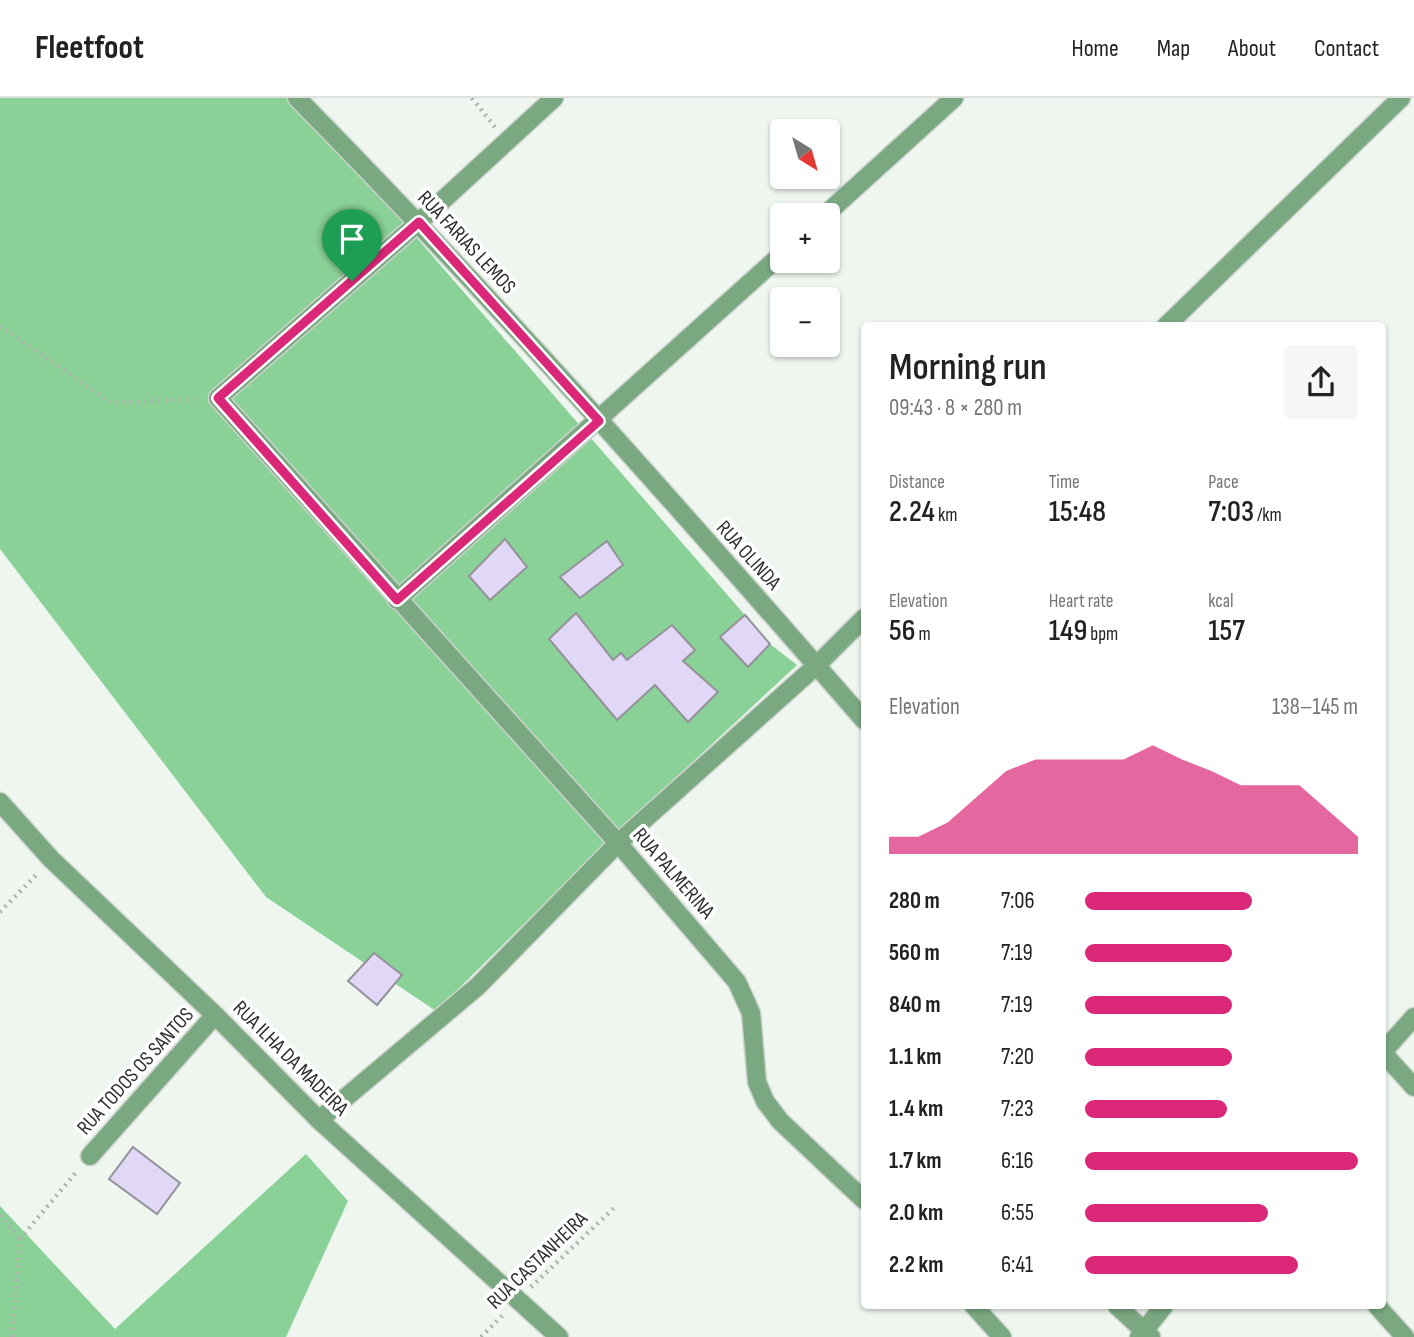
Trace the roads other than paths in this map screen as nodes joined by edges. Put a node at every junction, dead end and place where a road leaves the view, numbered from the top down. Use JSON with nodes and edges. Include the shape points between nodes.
{"nodes":[{"id":1,"x":297,"y":98,"type":"edge"},
{"id":2,"x":554,"y":98,"type":"edge"},
{"id":3,"x":954,"y":98,"type":"edge"},
{"id":4,"x":1401,"y":98,"type":"edge"},
{"id":5,"x":838,"y":203,"type":"edge"},
{"id":6,"x":419,"y":222,"type":"junction"},
{"id":7,"x":770,"y":265,"type":"edge"},
{"id":8,"x":1170,"y":322,"type":"edge"},
{"id":9,"x":599,"y":421,"type":"junction"},
{"id":10,"x":397,"y":600,"type":"junction"},
{"id":11,"x":861,"y":621,"type":"edge"},
{"id":12,"x":817,"y":665,"type":"junction"},
{"id":13,"x":861,"y":716,"type":"edge"},
{"id":14,"x":0,"y":802,"type":"edge"},
{"id":15,"x":618,"y":843,"type":"junction"},
{"id":16,"x":215,"y":1015,"type":"junction"},
{"id":17,"x":1414,"y":1017,"type":"edge"},
{"id":18,"x":1386,"y":1050,"type":"edge"},
{"id":19,"x":1386,"y":1056,"type":"edge"},
{"id":20,"x":1414,"y":1087,"type":"edge"},
{"id":21,"x":319,"y":1120,"type":"junction"},
{"id":22,"x":89,"y":1156,"type":"road end"},
{"id":23,"x":861,"y":1197,"type":"edge"},
{"id":24,"x":977,"y":1309,"type":"edge"},
{"id":25,"x":1120,"y":1309,"type":"edge"},
{"id":26,"x":1162,"y":1309,"type":"edge"},
{"id":27,"x":1380,"y":1309,"type":"edge"},
{"id":28,"x":1145,"y":1335,"type":"edge"},
{"id":29,"x":559,"y":1337,"type":"edge"},
{"id":30,"x":1002,"y":1337,"type":"edge"},
{"id":31,"x":1405,"y":1337,"type":"edge"}],
"edges":[{"from":1,"to":6,"type":"street","name":"RUA FARIAS LEMOS"},
{"from":2,"to":6,"type":"street"},
{"from":3,"to":5,"type":"street"},
{"from":4,"to":8,"type":"street"},
{"from":6,"to":9,"type":"street","name":"RUA FARIAS LEMOS"},
{"from":6,"to":10,"type":"street","name":"RUA PALMERINA","via":[[218,398]]},
{"from":7,"to":9,"type":"street"},
{"from":9,"to":10,"type":"street"},
{"from":9,"to":12,"type":"street","name":"RUA OLINDA"},
{"from":10,"to":15,"type":"street","name":"RUA PALMERINA"},
{"from":11,"to":12,"type":"street"},
{"from":12,"to":13,"type":"street","name":"RUA OLINDA"},
{"from":12,"to":15,"type":"street"},
{"from":14,"to":16,"type":"street","name":"RUA ILHA DA MADEIRA","via":[[51,859]]},
{"from":15,"to":21,"type":"street","via":[[478,986]]},
{"from":15,"to":23,"type":"street","name":"RUA PALMERINA","via":[[737,982],[751,1013],[757,1082],[765,1101],[780,1121]]},
{"from":16,"to":21,"type":"street","name":"RUA ILHA DA MADEIRA"},
{"from":16,"to":22,"type":"street","name":"RUA TODOS OS SANTOS"},
{"from":17,"to":18,"type":"street"},
{"from":19,"to":20,"type":"street"},
{"from":21,"to":29,"type":"street","name":"RUA ILHA DA MADEIRA"},
{"from":24,"to":30,"type":"street"},
{"from":25,"to":28,"type":"street"},
{"from":26,"to":28,"type":"street"},
{"from":27,"to":31,"type":"street"}]}
